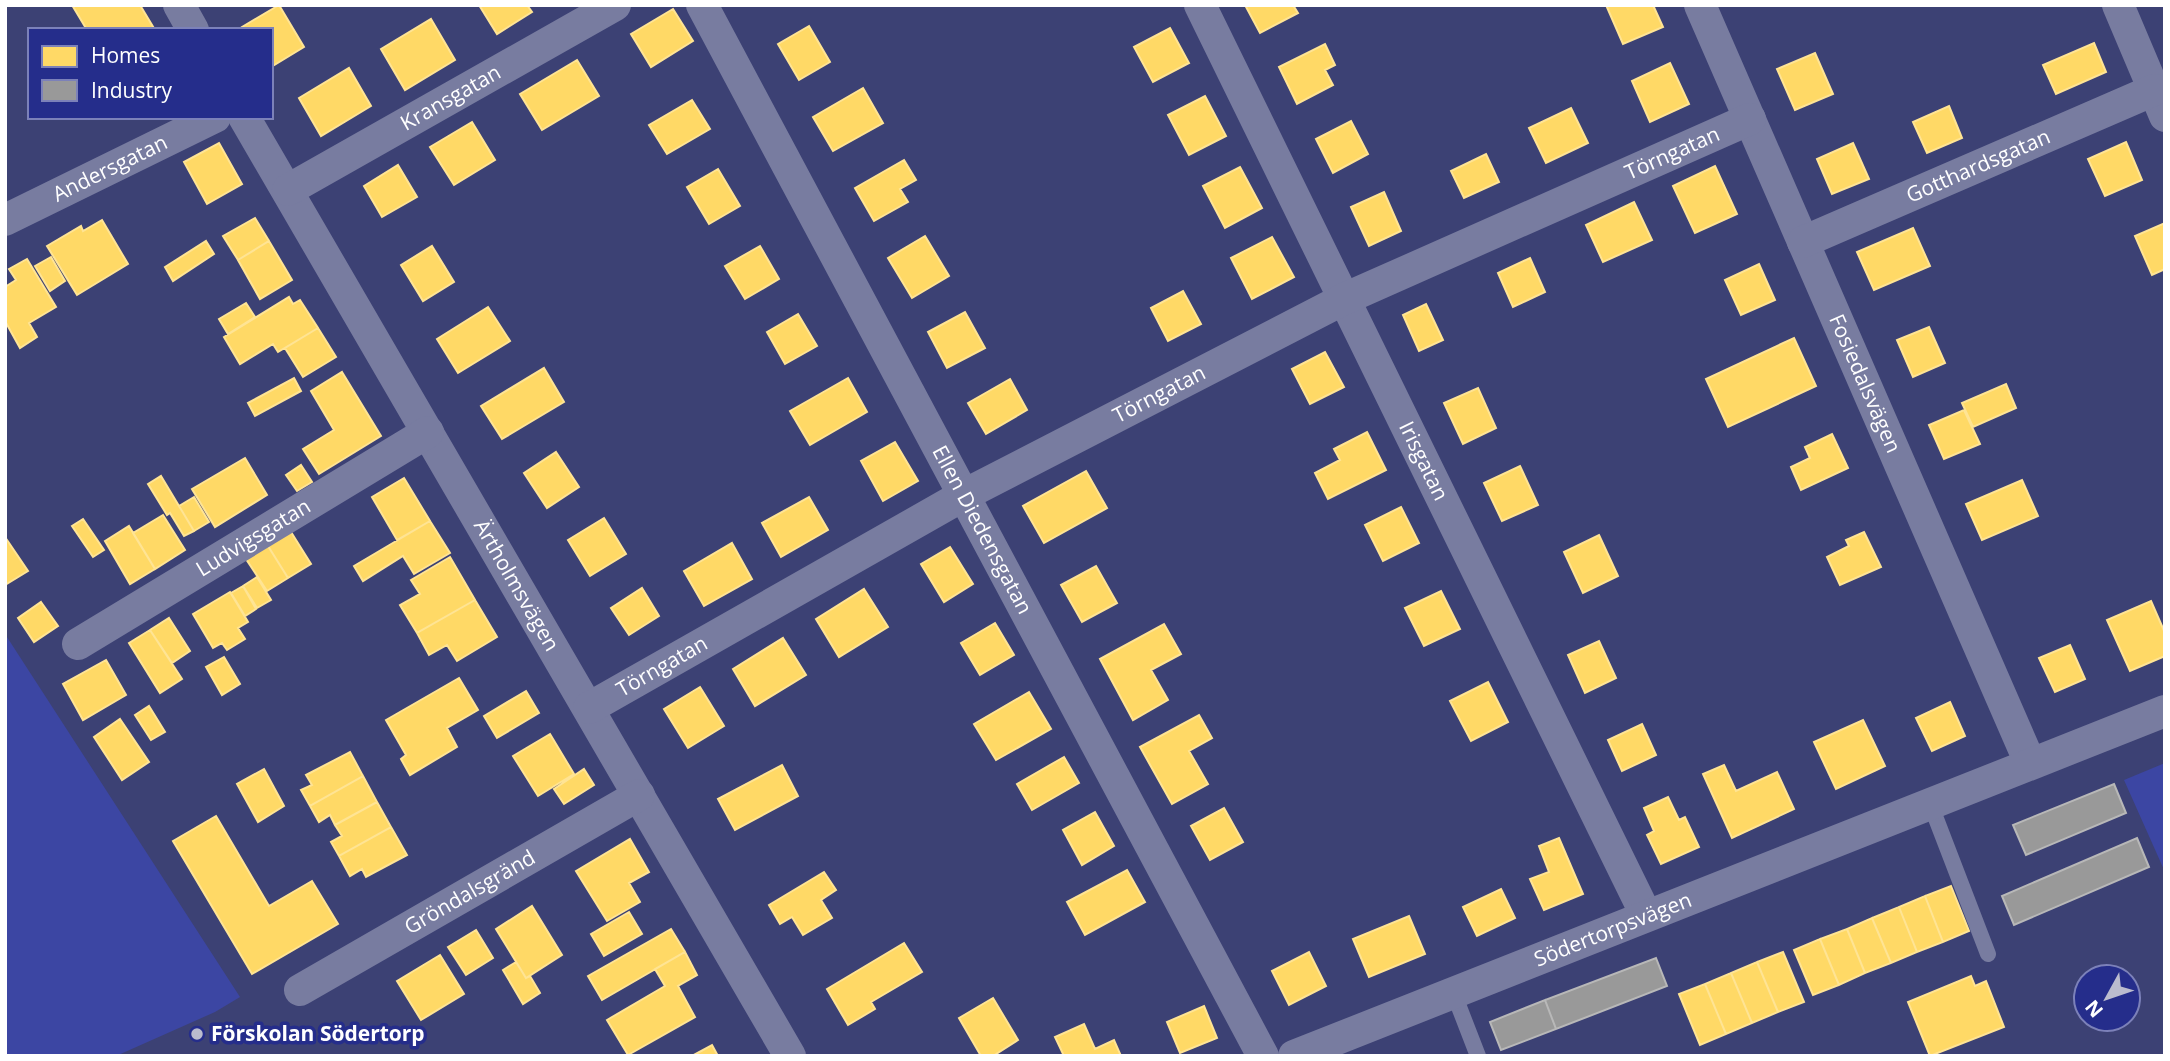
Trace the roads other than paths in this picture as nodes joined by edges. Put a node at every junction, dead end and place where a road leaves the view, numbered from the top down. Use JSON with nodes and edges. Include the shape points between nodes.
{"nodes":[{"id":1,"x":178,"y":5,"type":"edge"},
{"id":2,"x":615,"y":5,"type":"edge"},
{"id":3,"x":702,"y":5,"type":"edge"},
{"id":4,"x":1200,"y":5,"type":"edge"},
{"id":5,"x":1700,"y":5,"type":"edge"},
{"id":6,"x":2118,"y":5,"type":"edge"},
{"id":7,"x":192,"y":28,"type":"edge"},
{"id":8,"x":2159,"y":103,"type":"edge"},
{"id":9,"x":211,"y":119,"type":"edge"},
{"id":10,"x":245,"y":119,"type":"edge"},
{"id":11,"x":1750,"y":119,"type":"junction"},
{"id":12,"x":288,"y":190,"type":"junction"},
{"id":13,"x":5,"y":220,"type":"edge"},
{"id":14,"x":1804,"y":242,"type":"junction"},
{"id":15,"x":1344,"y":299,"type":"junction"},
{"id":16,"x":428,"y":432,"type":"junction"},
{"id":17,"x":964,"y":495,"type":"junction"},
{"id":18,"x":79,"y":645,"type":"dead end"},
{"id":19,"x":589,"y":708,"type":"junction"},
{"id":20,"x":2165,"y":711,"type":"edge"},
{"id":21,"x":2030,"y":763,"type":"junction"},
{"id":22,"x":639,"y":795,"type":"junction"},
{"id":23,"x":1930,"y":803,"type":"junction"},
{"id":24,"x":1646,"y":915,"type":"junction"},
{"id":25,"x":1988,"y":954,"type":"dead end"},
{"id":26,"x":300,"y":990,"type":"dead end"},
{"id":27,"x":1454,"y":994,"type":"junction"},
{"id":28,"x":790,"y":1056,"type":"edge"},
{"id":29,"x":1263,"y":1056,"type":"edge"},
{"id":30,"x":1294,"y":1056,"type":"edge"},
{"id":31,"x":1478,"y":1056,"type":"edge"}],
"edges":[{"from":1,"to":7,"type":"street"},
{"from":2,"to":12,"type":"street","name":"Kransgatan"},
{"from":3,"to":17,"type":"street","name":"Ellen Diedensgatan"},
{"from":4,"to":15,"type":"street","name":"Irisgatan"},
{"from":5,"to":11,"type":"street","name":"Fosiedalsvägen"},
{"from":6,"to":8,"type":"street"},
{"from":8,"to":14,"type":"street","name":"Gotthardsgatan"},
{"from":9,"to":13,"type":"street","name":"Andersgatan"},
{"from":10,"to":12,"type":"street","name":"Ärtholmsvägen"},
{"from":11,"to":14,"type":"street","name":"Fosiedalsvägen"},
{"from":11,"to":15,"type":"street","name":"Törngatan"},
{"from":12,"to":16,"type":"street","name":"Ärtholmsvägen"},
{"from":14,"to":21,"type":"street","name":"Fosiedalsvägen"},
{"from":15,"to":17,"type":"street","name":"Törngatan"},
{"from":15,"to":24,"type":"street","name":"Irisgatan"},
{"from":16,"to":18,"type":"street","name":"Ludvigsgatan"},
{"from":16,"to":19,"type":"street","name":"Ärtholmsvägen"},
{"from":17,"to":19,"type":"street","name":"Törngatan"},
{"from":17,"to":29,"type":"street","name":"Ellen Diedensgatan"},
{"from":19,"to":22,"type":"street","name":"Ärtholmsvägen"},
{"from":20,"to":21,"type":"street","name":"Södertorpsvägen"},
{"from":21,"to":23,"type":"street","name":"Södertorpsvägen"},
{"from":22,"to":26,"type":"street","name":"Gröndalsgränd"},
{"from":22,"to":28,"type":"street","name":"Ärtholmsvägen"},
{"from":23,"to":24,"type":"street","name":"Södertorpsvägen"},
{"from":23,"to":25,"type":"lane"},
{"from":24,"to":27,"type":"street","name":"Södertorpsvägen"},
{"from":27,"to":30,"type":"street","name":"Södertorpsvägen"},
{"from":27,"to":31,"type":"lane"}]}
